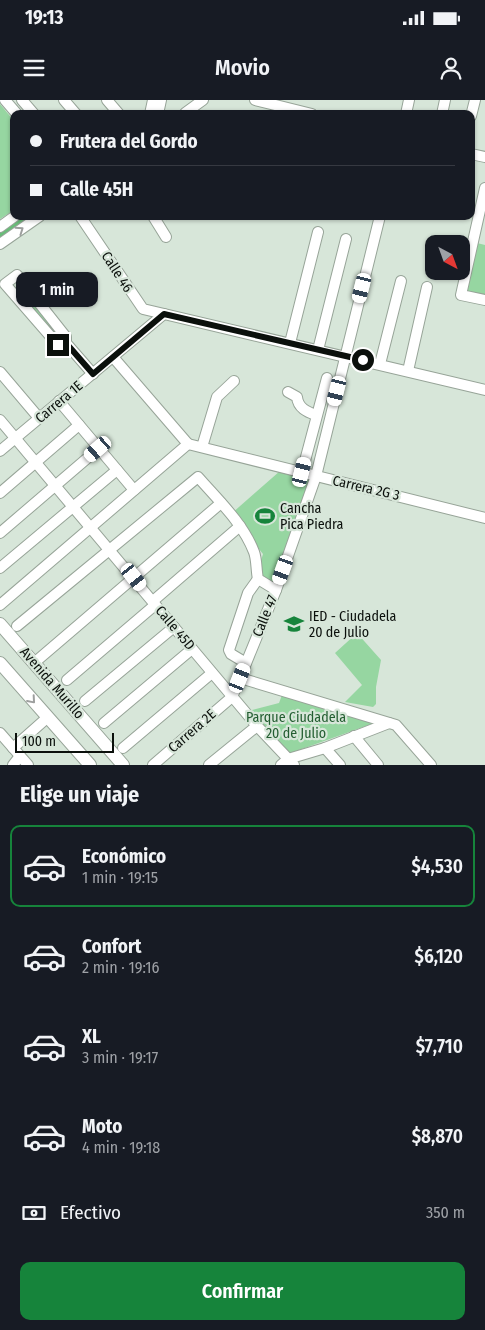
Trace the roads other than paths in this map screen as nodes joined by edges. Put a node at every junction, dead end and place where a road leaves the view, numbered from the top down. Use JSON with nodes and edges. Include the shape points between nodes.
{"nodes":[{"id":1,"x":5,"y":100,"type":"edge"},
{"id":2,"x":22,"y":100,"type":"edge"},
{"id":3,"x":64,"y":100,"type":"edge"},
{"id":4,"x":107,"y":100,"type":"edge"},
{"id":5,"x":203,"y":100,"type":"edge"},
{"id":6,"x":255,"y":100,"type":"edge"},
{"id":7,"x":14,"y":110,"type":"edge"},
{"id":8,"x":31,"y":110,"type":"edge"},
{"id":9,"x":73,"y":110,"type":"edge"},
{"id":10,"x":116,"y":110,"type":"edge"},
{"id":11,"x":189,"y":110,"type":"edge"},
{"id":12,"x":296,"y":110,"type":"edge"},
{"id":13,"x":485,"y":188,"type":"edge"},
{"id":14,"x":34,"y":220,"type":"edge"},
{"id":15,"x":83,"y":220,"type":"edge"},
{"id":16,"x":155,"y":220,"type":"edge"},
{"id":17,"x":379,"y":220,"type":"edge"},
{"id":18,"x":318,"y":232,"type":"dead end"},
{"id":19,"x":166,"y":237,"type":"dead end"},
{"id":20,"x":346,"y":239,"type":"dead end"},
{"id":21,"x":0,"y":244,"type":"edge"},
{"id":22,"x":401,"y":281,"type":"dead end"},
{"id":23,"x":427,"y":287,"type":"dead end"},
{"id":24,"x":485,"y":300,"type":"edge"},
{"id":25,"x":164,"y":314,"type":"junction"},
{"id":26,"x":66,"y":343,"type":"junction"},
{"id":27,"x":290,"y":343,"type":"junction"},
{"id":28,"x":318,"y":350,"type":"junction"},
{"id":29,"x":113,"y":356,"type":"junction"},
{"id":30,"x":346,"y":356,"type":"junction"},
{"id":31,"x":380,"y":364,"type":"junction"},
{"id":32,"x":408,"y":371,"type":"junction"},
{"id":33,"x":0,"y":372,"type":"edge"},
{"id":34,"x":93,"y":374,"type":"junction"},
{"id":35,"x":327,"y":378,"type":"dead end"},
{"id":36,"x":234,"y":381,"type":"dead end"},
{"id":37,"x":485,"y":390,"type":"edge"},
{"id":38,"x":288,"y":392,"type":"dead end"},
{"id":39,"x":59,"y":401,"type":"junction"},
{"id":40,"x":316,"y":415,"type":"junction"},
{"id":41,"x":39,"y":418,"type":"junction"},
{"id":42,"x":0,"y":420,"type":"edge"},
{"id":43,"x":79,"y":425,"type":"junction"},
{"id":44,"x":15,"y":438,"type":"junction"},
{"id":45,"x":188,"y":444,"type":"junction"},
{"id":46,"x":202,"y":447,"type":"junction"},
{"id":47,"x":98,"y":449,"type":"junction"},
{"id":48,"x":0,"y":450,"type":"edge"},
{"id":49,"x":36,"y":462,"type":"junction"},
{"id":50,"x":117,"y":470,"type":"junction"},
{"id":51,"x":302,"y":472,"type":"junction"},
{"id":52,"x":316,"y":476,"type":"junction"},
{"id":53,"x":56,"y":485,"type":"junction"},
{"id":54,"x":134,"y":490,"type":"junction"},
{"id":55,"x":0,"y":493,"type":"edge"},
{"id":56,"x":220,"y":503,"type":"junction"},
{"id":57,"x":74,"y":506,"type":"junction"},
{"id":58,"x":485,"y":518,"type":"edge"},
{"id":59,"x":92,"y":526,"type":"junction"},
{"id":60,"x":240,"y":526,"type":"junction"},
{"id":61,"x":0,"y":533,"type":"edge"},
{"id":62,"x":110,"y":549,"type":"junction"},
{"id":63,"x":0,"y":568,"type":"edge"},
{"id":64,"x":134,"y":577,"type":"junction"},
{"id":65,"x":258,"y":579,"type":"junction"},
{"id":66,"x":276,"y":590,"type":"junction"},
{"id":67,"x":154,"y":603,"type":"junction"},
{"id":68,"x":0,"y":605,"type":"edge"},
{"id":69,"x":0,"y":624,"type":"edge"},
{"id":70,"x":17,"y":626,"type":"dead end"},
{"id":71,"x":174,"y":627,"type":"junction"},
{"id":72,"x":192,"y":649,"type":"junction"},
{"id":73,"x":0,"y":663,"type":"edge"},
{"id":74,"x":34,"y":663,"type":"junction"},
{"id":75,"x":246,"y":663,"type":"junction"},
{"id":76,"x":212,"y":673,"type":"junction"},
{"id":77,"x":240,"y":678,"type":"junction"},
{"id":78,"x":67,"y":680,"type":"dead end"},
{"id":79,"x":232,"y":697,"type":"junction"},
{"id":80,"x":85,"y":701,"type":"dead end"},
{"id":81,"x":48,"y":718,"type":"junction"},
{"id":82,"x":104,"y":723,"type":"dead end"},
{"id":83,"x":388,"y":723,"type":"junction"},
{"id":84,"x":257,"y":726,"type":"junction"},
{"id":85,"x":0,"y":733,"type":"edge"},
{"id":86,"x":354,"y":736,"type":"junction"},
{"id":87,"x":123,"y":748,"type":"dead end"},
{"id":88,"x":325,"y":748,"type":"junction"},
{"id":89,"x":17,"y":752,"type":"junction"},
{"id":90,"x":288,"y":763,"type":"edge"},
{"id":91,"x":13,"y":765,"type":"edge"},
{"id":92,"x":28,"y":765,"type":"edge"},
{"id":93,"x":90,"y":765,"type":"edge"},
{"id":94,"x":122,"y":765,"type":"edge"},
{"id":95,"x":153,"y":765,"type":"edge"},
{"id":96,"x":209,"y":765,"type":"edge"},
{"id":97,"x":340,"y":765,"type":"edge"},
{"id":98,"x":378,"y":765,"type":"edge"},
{"id":99,"x":431,"y":765,"type":"edge"}],
"edges":[{"from":1,"to":7,"type":"street"},
{"from":2,"to":8,"type":"street"},
{"from":3,"to":9,"type":"street"},
{"from":4,"to":10,"type":"street"},
{"from":5,"to":11,"type":"street"},
{"from":6,"to":12,"type":"street"},
{"from":13,"to":24,"type":"street","via":[[461,295]]},
{"from":21,"to":14,"type":"street","one_way":true},
{"from":15,"to":25,"type":"street","name":"Calle 46","via":[[143,309]]},
{"from":16,"to":19,"type":"street"},
{"from":17,"to":30,"type":"street","name":"Calle 47"},
{"from":18,"to":27,"type":"street"},
{"from":20,"to":28,"type":"street"},
{"from":22,"to":31,"type":"street"},
{"from":23,"to":32,"type":"street"},
{"from":25,"to":27,"type":"street"},
{"from":25,"to":29,"type":"street","name":"Carrera 1E"},
{"from":26,"to":26,"type":"street","via":[[66,337],[17,275],[5,284],[58,345]]},
{"from":26,"to":34,"type":"street"},
{"from":27,"to":28,"type":"street"},
{"from":28,"to":30,"type":"street"},
{"from":29,"to":34,"type":"street","name":"Carrera 1E"},
{"from":29,"to":45,"type":"street"},
{"from":30,"to":31,"type":"street"},
{"from":30,"to":52,"type":"street","name":"Calle 47"},
{"from":31,"to":32,"type":"street"},
{"from":32,"to":37,"type":"street"},
{"from":33,"to":41,"type":"street"},
{"from":34,"to":39,"type":"street","name":"Carrera 1E"},
{"from":35,"to":40,"type":"street"},
{"from":36,"to":46,"type":"street","via":[[217,397]]},
{"from":38,"to":40,"type":"street","via":[[297,397],[307,412]]},
{"from":39,"to":41,"type":"street","name":"Carrera 1E"},
{"from":39,"to":43,"type":"street"},
{"from":40,"to":51,"type":"street"},
{"from":41,"to":44,"type":"street","name":"Carrera 1E"},
{"from":42,"to":44,"type":"street","name":"Calle 45D"},
{"from":43,"to":47,"type":"street"},
{"from":43,"to":49,"type":"street"},
{"from":44,"to":48,"type":"street","name":"Carrera 1E"},
{"from":44,"to":49,"type":"street","name":"Calle 45D"},
{"from":45,"to":46,"type":"street","name":"Carrera 2G 3"},
{"from":45,"to":54,"type":"street"},
{"from":46,"to":51,"type":"street","name":"Carrera 2G 3"},
{"from":47,"to":50,"type":"street"},
{"from":47,"to":53,"type":"street"},
{"from":49,"to":53,"type":"street","name":"Calle 45D"},
{"from":49,"to":55,"type":"street"},
{"from":50,"to":54,"type":"street"},
{"from":50,"to":57,"type":"street"},
{"from":51,"to":52,"type":"street","name":"Carrera 2G 3"},
{"from":52,"to":58,"type":"street","name":"Carrera 2G 3"},
{"from":52,"to":66,"type":"street","name":"Calle 47"},
{"from":53,"to":57,"type":"street","name":"Calle 45D"},
{"from":53,"to":61,"type":"street"},
{"from":54,"to":59,"type":"street"},
{"from":56,"to":60,"type":"street"},
{"from":56,"to":62,"type":"street","via":[[198,477]]},
{"from":56,"to":64,"type":"street"},
{"from":57,"to":59,"type":"street","name":"Calle 45D"},
{"from":57,"to":63,"type":"street"},
{"from":59,"to":62,"type":"street","name":"Calle 45D"},
{"from":59,"to":68,"type":"street"},
{"from":60,"to":65,"type":"street","via":[[255,555]]},
{"from":60,"to":67,"type":"street"},
{"from":62,"to":64,"type":"street","name":"Calle 45D"},
{"from":62,"to":70,"type":"street"},
{"from":64,"to":67,"type":"street","name":"Calle 45D"},
{"from":64,"to":74,"type":"street"},
{"from":65,"to":66,"type":"street"},
{"from":65,"to":75,"type":"street","via":[[248,593],[229,650],[230,654]]},
{"from":66,"to":75,"type":"street","name":"Calle 47"},
{"from":67,"to":71,"type":"street","name":"Calle 45D"},
{"from":67,"to":78,"type":"street"},
{"from":69,"to":74,"type":"main road","name":"Avenida Murillo"},
{"from":71,"to":72,"type":"street","name":"Calle 45D"},
{"from":71,"to":80,"type":"street"},
{"from":72,"to":76,"type":"street","name":"Calle 45D"},
{"from":72,"to":82,"type":"street"},
{"from":73,"to":81,"type":"main road","name":"Avenida Murillo","one_way":true},
{"from":74,"to":94,"type":"main road","name":"Avenida Murillo"},
{"from":75,"to":77,"type":"street","name":"Calle 47"},
{"from":76,"to":79,"type":"street","name":"Calle 45D"},
{"from":76,"to":87,"type":"street"},
{"from":77,"to":79,"type":"street","name":"Calle 47"},
{"from":77,"to":83,"type":"street"},
{"from":79,"to":84,"type":"street","name":"Calle 45D"},
{"from":79,"to":95,"type":"street","name":"Carrera 2E"},
{"from":81,"to":89,"type":"street"},
{"from":81,"to":93,"type":"main road","name":"Avenida Murillo"},
{"from":83,"to":86,"type":"street"},
{"from":83,"to":99,"type":"street","via":[[396,726]]},
{"from":84,"to":90,"type":"street","name":"Calle 45D"},
{"from":84,"to":96,"type":"street"},
{"from":85,"to":89,"type":"street"},
{"from":86,"to":88,"type":"street"},
{"from":86,"to":98,"type":"street"},
{"from":88,"to":90,"type":"street"},
{"from":88,"to":97,"type":"street"},
{"from":89,"to":91,"type":"street"},
{"from":89,"to":92,"type":"street"}]}
